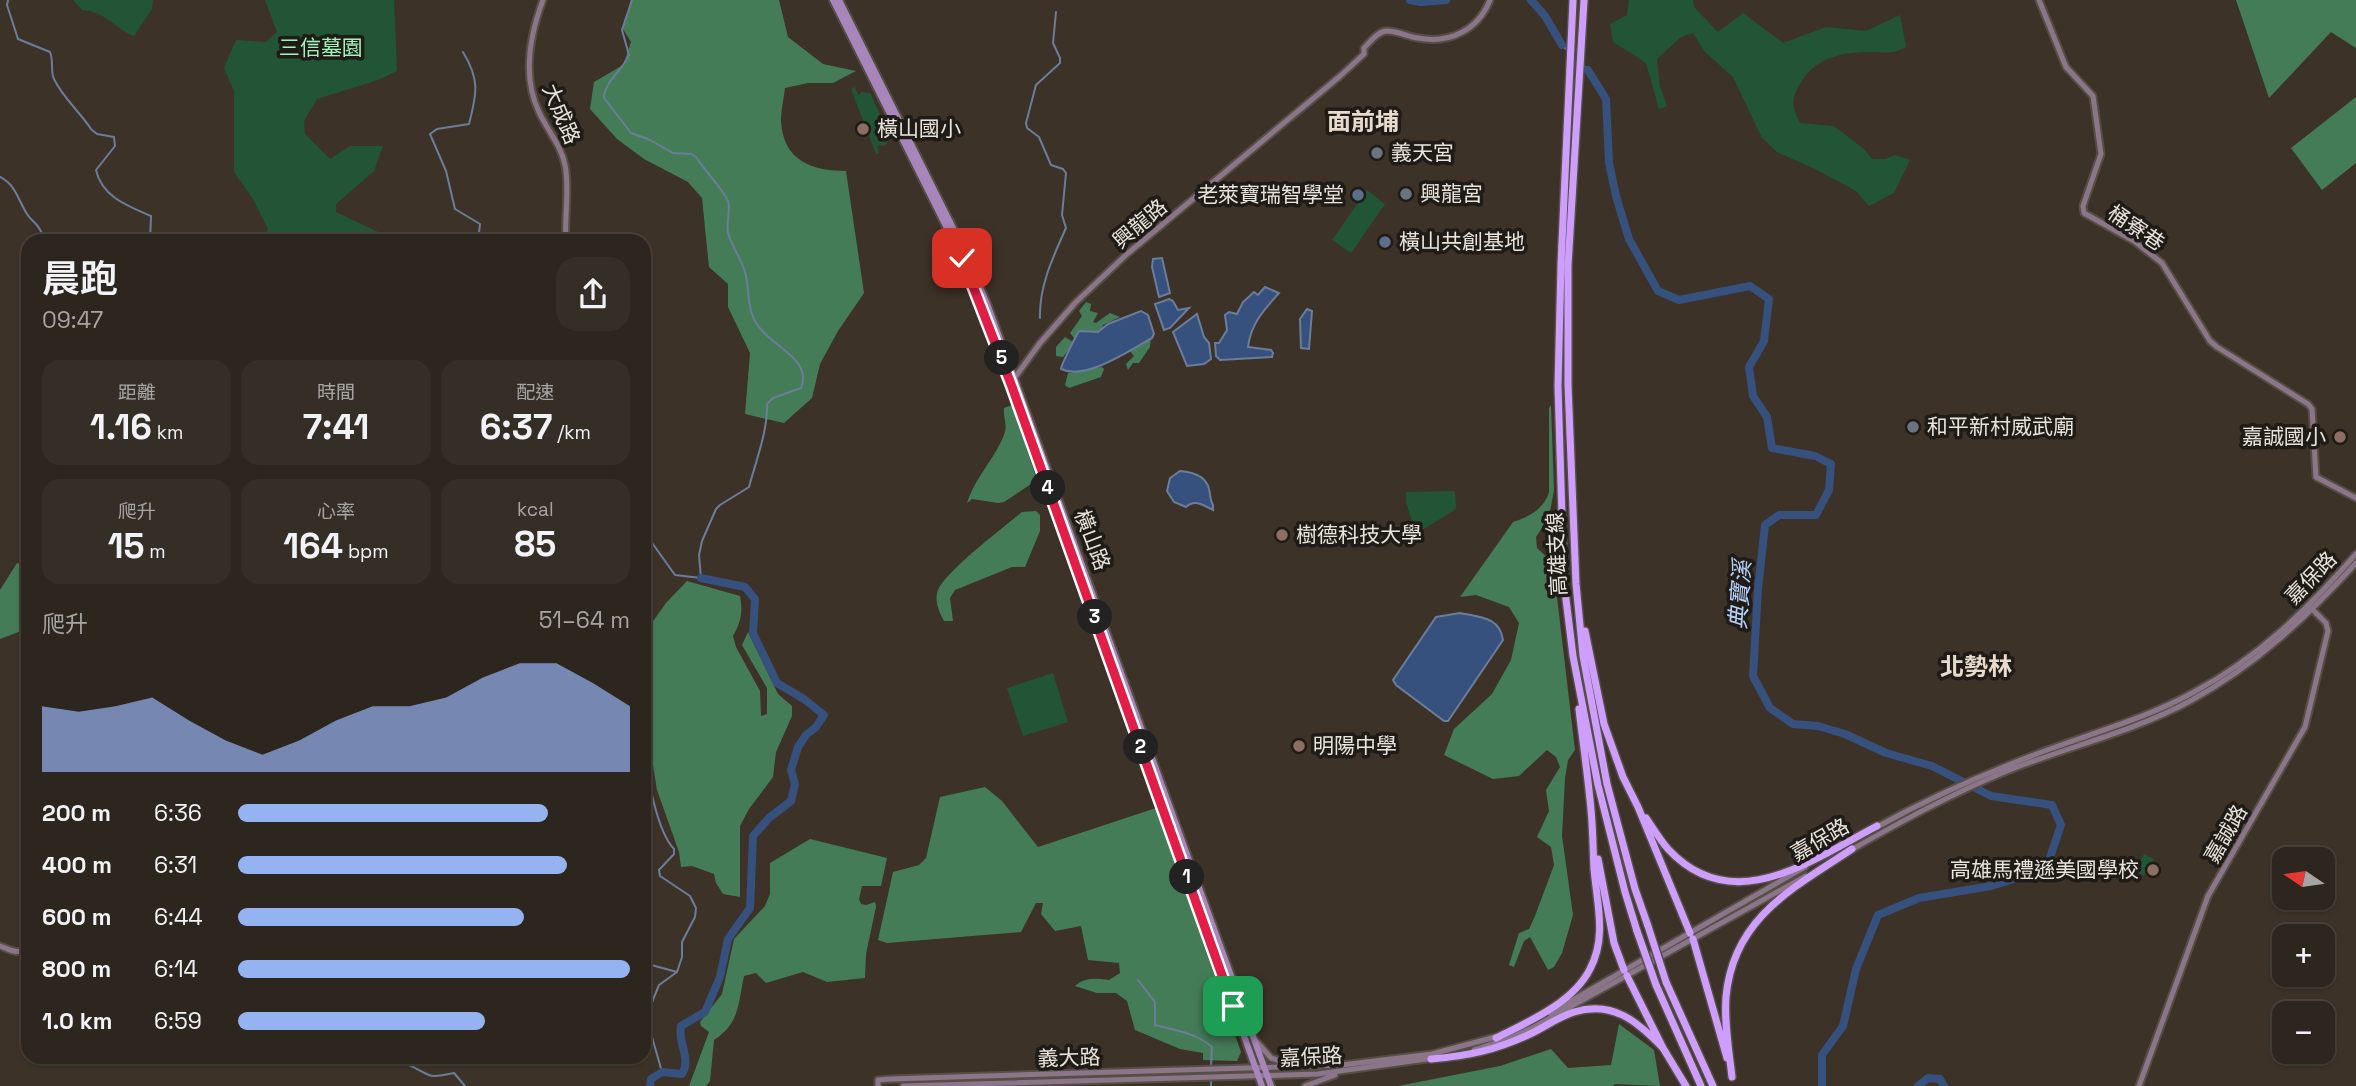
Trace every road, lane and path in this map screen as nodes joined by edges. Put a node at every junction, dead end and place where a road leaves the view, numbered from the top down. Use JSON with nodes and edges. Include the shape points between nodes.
{"nodes":[{"id":1,"x":543,"y":0,"type":"edge"},
{"id":2,"x":833,"y":0,"type":"edge"},
{"id":3,"x":839,"y":0,"type":"edge"},
{"id":4,"x":1490,"y":0,"type":"edge"},
{"id":5,"x":1573,"y":0,"type":"edge"},
{"id":6,"x":1584,"y":0,"type":"edge"},
{"id":7,"x":2039,"y":0,"type":"edge"},
{"id":8,"x":566,"y":234,"type":"edge"},
{"id":9,"x":1013,"y":381,"type":"junction"},
{"id":10,"x":2356,"y":498,"type":"edge"},
{"id":11,"x":2356,"y":554,"type":"edge"},
{"id":12,"x":2356,"y":562,"type":"edge"},
{"id":13,"x":1577,"y":598,"type":"junction"},
{"id":14,"x":2311,"y":607,"type":"junction"},
{"id":15,"x":1571,"y":635,"type":"junction"},
{"id":16,"x":1950,"y":793,"type":"junction"},
{"id":17,"x":1638,"y":807,"type":"junction"},
{"id":18,"x":1592,"y":824,"type":"junction"},
{"id":19,"x":1877,"y":826,"type":"junction"},
{"id":20,"x":1852,"y":849,"type":"junction"},
{"id":21,"x":1692,"y":936,"type":"junction"},
{"id":22,"x":0,"y":946,"type":"edge"},
{"id":23,"x":21,"y":952,"type":"edge"},
{"id":24,"x":1625,"y":973,"type":"junction"},
{"id":25,"x":1251,"y":1030,"type":"junction"},
{"id":26,"x":1496,"y":1038,"type":"junction"},
{"id":27,"x":1663,"y":1048,"type":"junction"},
{"id":28,"x":1431,"y":1059,"type":"junction"},
{"id":29,"x":1307,"y":1066,"type":"junction"},
{"id":30,"x":1254,"y":1068,"type":"junction"},
{"id":31,"x":1264,"y":1068,"type":"junction"},
{"id":32,"x":1346,"y":1072,"type":"junction"},
{"id":33,"x":1258,"y":1075,"type":"junction"},
{"id":34,"x":1266,"y":1075,"type":"junction"},
{"id":35,"x":1732,"y":1077,"type":"junction"},
{"id":36,"x":884,"y":1083,"type":"edge"},
{"id":37,"x":878,"y":1086,"type":"edge"},
{"id":38,"x":903,"y":1086,"type":"edge"},
{"id":39,"x":1262,"y":1086,"type":"edge"},
{"id":40,"x":1271,"y":1086,"type":"edge"},
{"id":41,"x":1306,"y":1086,"type":"edge"},
{"id":42,"x":1686,"y":1086,"type":"edge"},
{"id":43,"x":1701,"y":1086,"type":"edge"},
{"id":44,"x":1713,"y":1086,"type":"edge"},
{"id":45,"x":1734,"y":1086,"type":"edge"},
{"id":46,"x":2139,"y":1086,"type":"edge"}],
"edges":[{"from":1,"to":8,"type":"street","name":"大成路","via":[[529,77],[538,111],[564,161]]},
{"from":2,"to":9,"type":"main road","name":"橫山路","via":[[962,258]]},
{"from":3,"to":9,"type":"main road","name":"橫山路","via":[[967,256]]},
{"from":4,"to":9,"type":"street","name":"興龍路","via":[[1477,21],[1446,40],[1388,31],[1379,34],[1339,77],[1074,303]]},
{"from":5,"to":15,"type":"highway","name":"高雄支線","via":[[1558,386],[1564,583]]},
{"from":6,"to":13,"type":"highway","name":"高雄支線","via":[[1568,266]]},
{"from":7,"to":10,"type":"street","name":"桶寮巷","via":[[2066,67],[2093,96],[2101,154],[2084,212],[2162,263],[2217,347],[2308,404],[2316,477]]},
{"from":9,"to":25,"type":"main road","name":"橫山路"},
{"from":9,"to":30,"type":"main road","name":"橫山路"},
{"from":11,"to":14,"type":"street","name":"嘉保路"},
{"from":12,"to":14,"type":"street","name":"嘉保路"},
{"from":13,"to":17,"type":"highway","via":[[1604,724]]},
{"from":13,"to":44,"type":"highway","name":"高雄支線","bridge":true,"via":[[1607,784],[1635,888],[1666,982]]},
{"from":14,"to":16,"type":"street","name":"嘉保路","via":[[2256,658],[2189,701]]},
{"from":14,"to":46,"type":"street","name":"嘉誠路","via":[[2328,631],[2305,727],[2208,896]]},
{"from":15,"to":18,"type":"highway"},
{"from":15,"to":43,"type":"highway","name":"高雄支線","bridge":true,"via":[[1598,785],[1625,892],[1656,985]]},
{"from":16,"to":19,"type":"street","name":"嘉保路"},
{"from":16,"to":20,"type":"street","name":"嘉保路"},
{"from":17,"to":19,"type":"highway","via":[[1667,848],[1686,864],[1713,878],[1740,883],[1787,873]]},
{"from":17,"to":21,"type":"highway"},
{"from":18,"to":24,"type":"highway","via":[[1605,904]]},
{"from":18,"to":26,"type":"highway","via":[[1600,928],[1590,970],[1572,992]]},
{"from":19,"to":21,"type":"street","name":"嘉保路"},
{"from":20,"to":21,"type":"street","name":"嘉保路"},
{"from":20,"to":35,"type":"highway","via":[[1780,897],[1746,936],[1733,963],[1726,997]]},
{"from":21,"to":24,"type":"street","name":"嘉保路"},
{"from":21,"to":35,"type":"highway"},
{"from":22,"to":23,"type":"street"},
{"from":24,"to":26,"type":"street","name":"嘉保路"},
{"from":24,"to":27,"type":"highway"},
{"from":24,"to":28,"type":"street","name":"嘉保路","via":[[1508,1039]]},
{"from":25,"to":29,"type":"street","via":[[1271,1058]]},
{"from":25,"to":31,"type":"main road","name":"橫山路"},
{"from":26,"to":29,"type":"street","name":"嘉保路","via":[[1432,1054]]},
{"from":27,"to":28,"type":"highway","via":[[1632,1019],[1612,1011],[1590,1010],[1563,1017],[1492,1050]]},
{"from":27,"to":42,"type":"highway"},
{"from":28,"to":32,"type":"street","name":"嘉保路"},
{"from":29,"to":31,"type":"street","name":"嘉保路"},
{"from":30,"to":31,"type":"street","name":"嘉保路"},
{"from":30,"to":33,"type":"main road","name":"橫山路"},
{"from":30,"to":36,"type":"street","name":"義大路"},
{"from":31,"to":34,"type":"main road","name":"橫山路"},
{"from":32,"to":34,"type":"street","name":"嘉保路"},
{"from":32,"to":41,"type":"street"},
{"from":33,"to":34,"type":"street","name":"嘉保路"},
{"from":33,"to":38,"type":"street","name":"義大路"},
{"from":33,"to":39,"type":"main road","name":"橫山路"},
{"from":34,"to":40,"type":"main road","name":"橫山路"},
{"from":35,"to":45,"type":"highway"},
{"from":36,"to":37,"type":"street","name":"義大路","via":[[878,1080]]}]}
